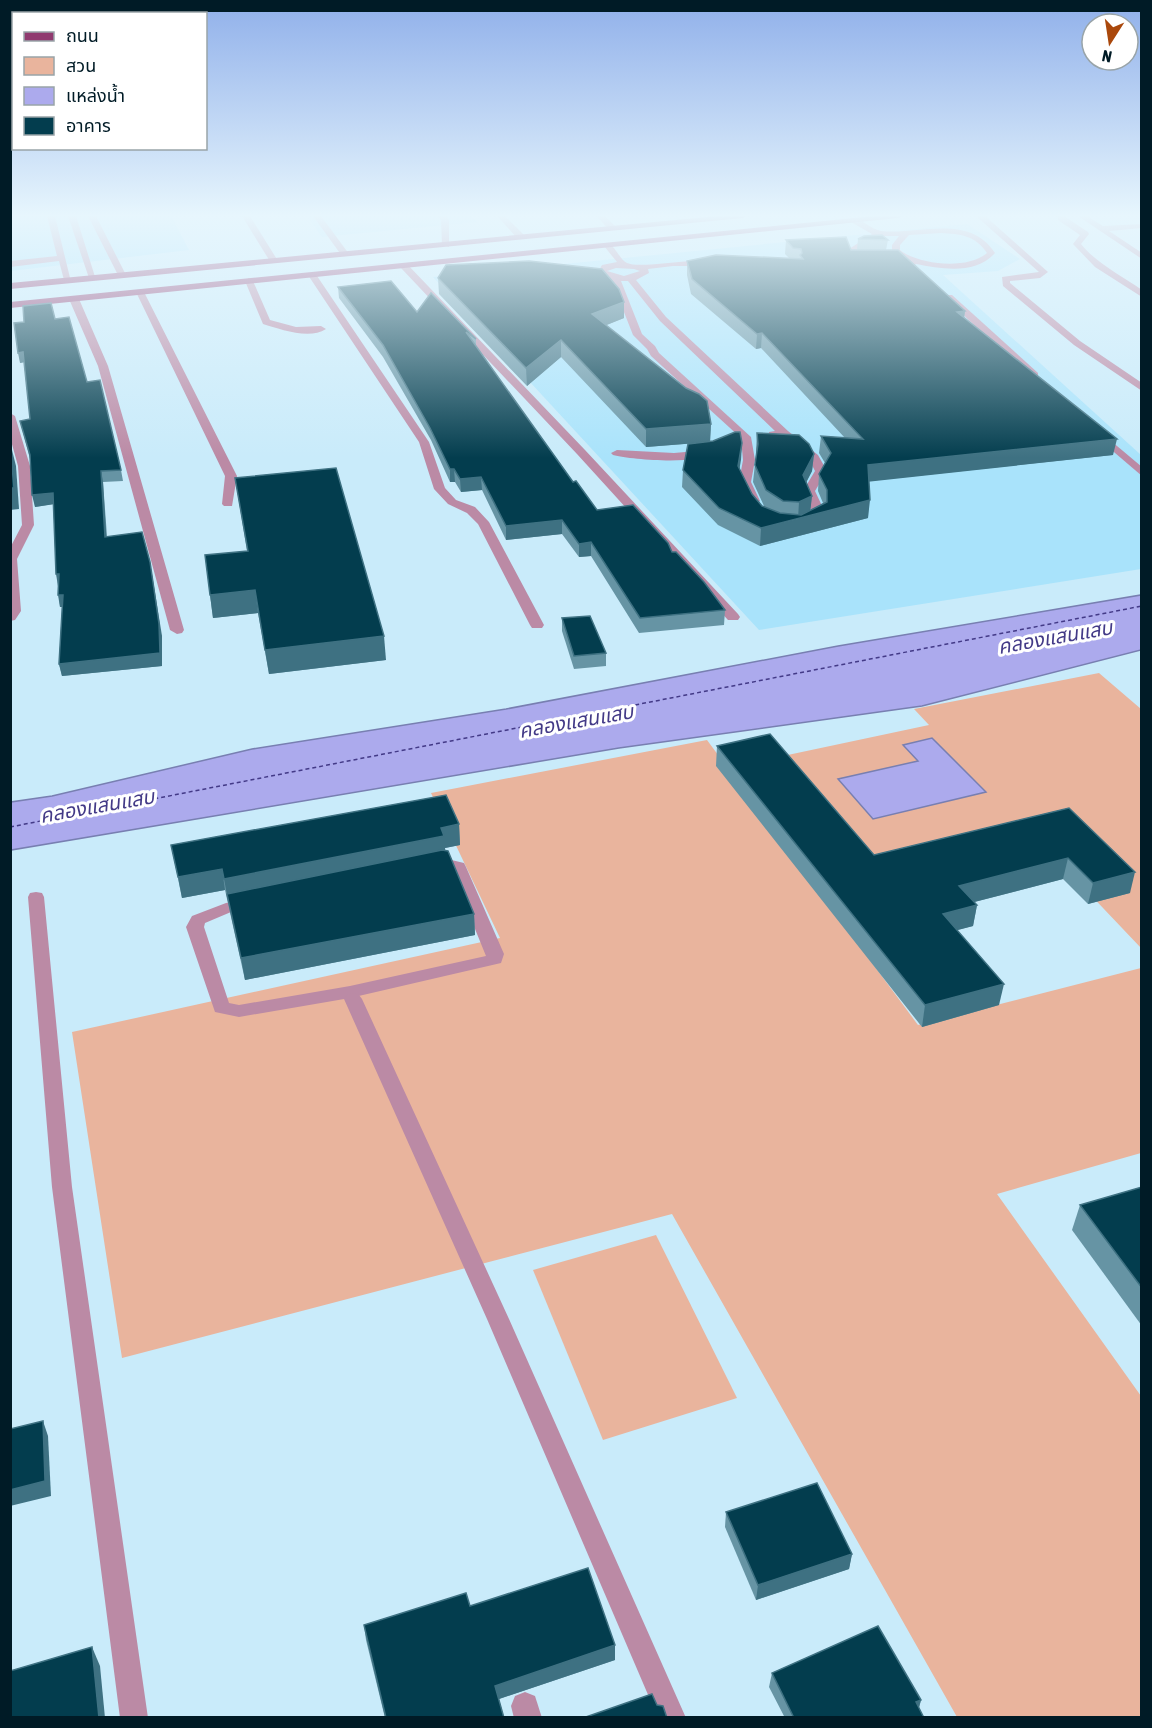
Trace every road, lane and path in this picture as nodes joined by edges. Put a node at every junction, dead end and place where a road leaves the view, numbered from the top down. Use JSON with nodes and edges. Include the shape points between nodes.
{"nodes":[{"id":1,"x":96,"y":297,"type":"edge"},
{"id":2,"x":142,"y":297,"type":"edge"},
{"id":3,"x":256,"y":297,"type":"edge"},
{"id":4,"x":327,"y":297,"type":"edge"},
{"id":5,"x":433,"y":297,"type":"edge"},
{"id":6,"x":621,"y":297,"type":"edge"},
{"id":7,"x":645,"y":297,"type":"edge"},
{"id":8,"x":948,"y":297,"type":"edge"},
{"id":9,"x":1020,"y":297,"type":"edge"},
{"id":10,"x":74,"y":299,"type":"junction"},
{"id":11,"x":10,"y":305,"type":"edge"},
{"id":12,"x":321,"y":329,"type":"dead end"},
{"id":13,"x":1047,"y":386,"type":"edge"},
{"id":14,"x":1142,"y":388,"type":"edge"},
{"id":15,"x":10,"y":416,"type":"edge"},
{"id":16,"x":1090,"y":426,"type":"edge"},
{"id":17,"x":784,"y":433,"type":"junction"},
{"id":18,"x":751,"y":437,"type":"junction"},
{"id":19,"x":717,"y":449,"type":"edge"},
{"id":20,"x":617,"y":453,"type":"dead end"},
{"id":21,"x":1142,"y":473,"type":"edge"},
{"id":22,"x":228,"y":504,"type":"dead end"},
{"id":23,"x":758,"y":510,"type":"edge"},
{"id":24,"x":800,"y":526,"type":"edge"},
{"id":25,"x":10,"y":617,"type":"edge"},
{"id":26,"x":733,"y":617,"type":"dead end"},
{"id":27,"x":537,"y":626,"type":"dead end"},
{"id":28,"x":177,"y":630,"type":"dead end"},
{"id":29,"x":36,"y":897,"type":"dead end"},
{"id":30,"x":351,"y":996,"type":"junction"},
{"id":31,"x":134,"y":1718,"type":"edge"},
{"id":32,"x":672,"y":1718,"type":"edge"}],
"edges":[{"from":1,"to":10,"type":"main road"},
{"from":2,"to":22,"type":"street","via":[[231,476]]},
{"from":3,"to":12,"type":"street","via":[[267,322],[296,330]]},
{"from":4,"to":27,"type":"street","via":[[424,442],[440,489],[452,502],[471,510],[483,522]]},
{"from":5,"to":26,"type":"street"},
{"from":6,"to":18,"type":"street","via":[[638,335],[654,354]]},
{"from":7,"to":17,"type":"street","via":[[663,319]]},
{"from":8,"to":13,"type":"street"},
{"from":9,"to":14,"type":"street","via":[[1077,343]]},
{"from":10,"to":11,"type":"main road"},
{"from":10,"to":28,"type":"street","via":[[103,366]]},
{"from":15,"to":25,"type":"street","via":[[24,466],[28,525],[11,559],[14,611]]},
{"from":16,"to":21,"type":"street"},
{"from":17,"to":18,"type":"street"},
{"from":17,"to":24,"type":"street","via":[[814,457],[821,471],[808,493],[819,516]]},
{"from":18,"to":23,"type":"street","via":[[745,482]]},
{"from":19,"to":20,"type":"street","via":[[691,456]]},
{"from":29,"to":31,"type":"street","via":[[62,1187]]},
{"from":30,"to":30,"type":"street","via":[[495,959],[458,867],[443,863],[226,908],[198,920],[195,927],[222,1008],[239,1011]]},
{"from":30,"to":32,"type":"street","via":[[498,1319]]}]}
